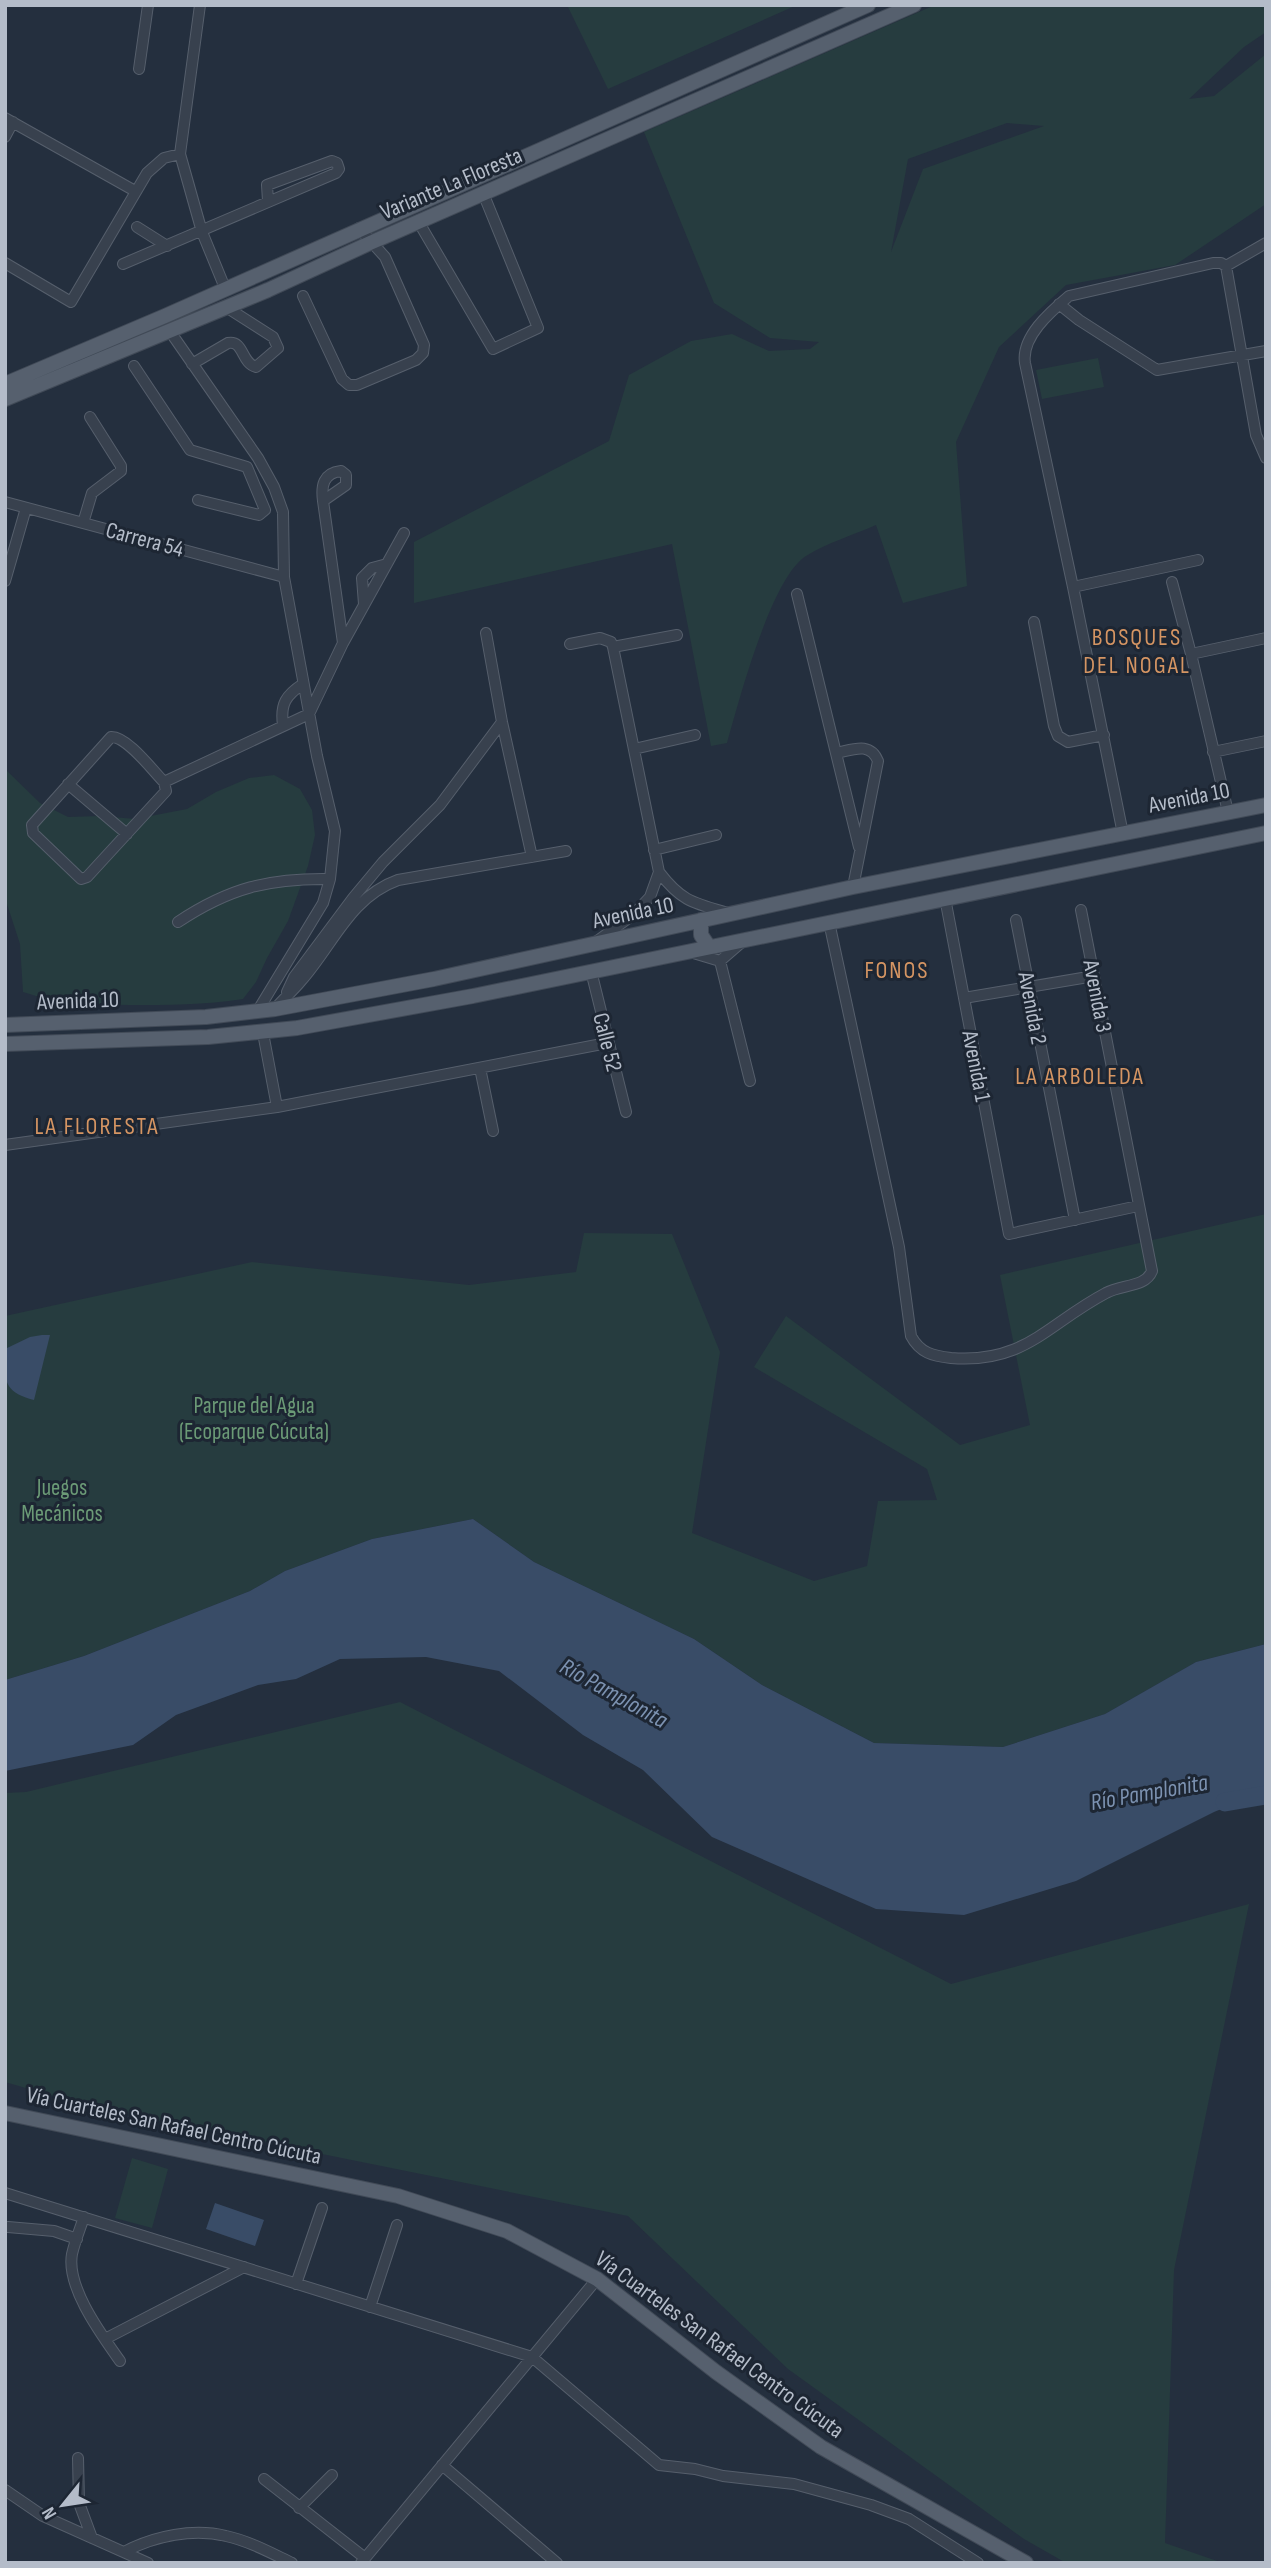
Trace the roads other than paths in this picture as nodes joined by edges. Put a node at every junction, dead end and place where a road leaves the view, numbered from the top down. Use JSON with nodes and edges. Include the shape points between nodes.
{"nodes":[{"id":1,"x":148,"y":5,"type":"edge"},
{"id":2,"x":200,"y":5,"type":"edge"},
{"id":3,"x":868,"y":5,"type":"edge"},
{"id":4,"x":914,"y":5,"type":"edge"},
{"id":5,"x":139,"y":69,"type":"dead end"},
{"id":6,"x":9,"y":120,"type":"edge"},
{"id":7,"x":5,"y":137,"type":"edge"},
{"id":8,"x":180,"y":153,"type":"junction"},
{"id":9,"x":135,"y":191,"type":"junction"},
{"id":10,"x":483,"y":193,"type":"junction"},
{"id":11,"x":268,"y":201,"type":"junction"},
{"id":12,"x":418,"y":221,"type":"junction"},
{"id":13,"x":137,"y":227,"type":"dead end"},
{"id":14,"x":359,"y":228,"type":"junction"},
{"id":15,"x":202,"y":232,"type":"junction"},
{"id":16,"x":370,"y":243,"type":"junction"},
{"id":17,"x":1266,"y":243,"type":"edge"},
{"id":18,"x":167,"y":246,"type":"junction"},
{"id":19,"x":5,"y":263,"type":"edge"},
{"id":20,"x":123,"y":264,"type":"dead end"},
{"id":21,"x":1226,"y":267,"type":"junction"},
{"id":22,"x":225,"y":288,"type":"junction"},
{"id":23,"x":303,"y":296,"type":"dead end"},
{"id":24,"x":1059,"y":304,"type":"junction"},
{"id":25,"x":226,"y":307,"type":"junction"},
{"id":26,"x":169,"y":331,"type":"junction"},
{"id":27,"x":1266,"y":351,"type":"edge"},
{"id":28,"x":91,"y":355,"type":"junction"},
{"id":29,"x":1243,"y":355,"type":"junction"},
{"id":30,"x":192,"y":363,"type":"junction"},
{"id":31,"x":134,"y":366,"type":"dead end"},
{"id":32,"x":5,"y":384,"type":"edge"},
{"id":33,"x":5,"y":399,"type":"edge"},
{"id":34,"x":90,"y":417,"type":"dead end"},
{"id":35,"x":1266,"y":457,"type":"edge"},
{"id":36,"x":258,"y":458,"type":"junction"},
{"id":37,"x":247,"y":467,"type":"junction"},
{"id":38,"x":198,"y":500,"type":"dead end"},
{"id":39,"x":323,"y":501,"type":"dead end"},
{"id":40,"x":5,"y":502,"type":"edge"},
{"id":41,"x":26,"y":508,"type":"junction"},
{"id":42,"x":83,"y":523,"type":"junction"},
{"id":43,"x":404,"y":533,"type":"dead end"},
{"id":44,"x":1198,"y":560,"type":"dead end"},
{"id":45,"x":284,"y":577,"type":"junction"},
{"id":46,"x":5,"y":582,"type":"edge"},
{"id":47,"x":1172,"y":582,"type":"dead end"},
{"id":48,"x":1073,"y":587,"type":"junction"},
{"id":49,"x":797,"y":594,"type":"dead end"},
{"id":50,"x":1034,"y":622,"type":"dead end"},
{"id":51,"x":486,"y":633,"type":"dead end"},
{"id":52,"x":677,"y":635,"type":"dead end"},
{"id":53,"x":1266,"y":638,"type":"edge"},
{"id":54,"x":343,"y":643,"type":"junction"},
{"id":55,"x":569,"y":644,"type":"dead end"},
{"id":56,"x":613,"y":647,"type":"junction"},
{"id":57,"x":1191,"y":654,"type":"junction"},
{"id":58,"x":303,"y":684,"type":"junction"},
{"id":59,"x":309,"y":714,"type":"junction"},
{"id":60,"x":502,"y":722,"type":"junction"},
{"id":61,"x":283,"y":724,"type":"junction"},
{"id":62,"x":695,"y":735,"type":"dead end"},
{"id":63,"x":1104,"y":735,"type":"junction"},
{"id":64,"x":1266,"y":741,"type":"edge"},
{"id":65,"x":634,"y":749,"type":"junction"},
{"id":66,"x":1213,"y":752,"type":"junction"},
{"id":67,"x":836,"y":753,"type":"junction"},
{"id":68,"x":164,"y":782,"type":"junction"},
{"id":69,"x":68,"y":784,"type":"junction"},
{"id":70,"x":1266,"y":805,"type":"edge"},
{"id":71,"x":1228,"y":812,"type":"junction"},
{"id":72,"x":1266,"y":833,"type":"edge"},
{"id":73,"x":127,"y":834,"type":"junction"},
{"id":74,"x":1123,"y":834,"type":"junction"},
{"id":75,"x":716,"y":835,"type":"dead end"},
{"id":76,"x":859,"y":847,"type":"junction"},
{"id":77,"x":654,"y":850,"type":"junction"},
{"id":78,"x":566,"y":851,"type":"dead end"},
{"id":79,"x":532,"y":857,"type":"junction"},
{"id":80,"x":659,"y":872,"type":"junction"},
{"id":81,"x":330,"y":879,"type":"junction"},
{"id":82,"x":853,"y":887,"type":"junction"},
{"id":83,"x":945,"y":898,"type":"junction"},
{"id":84,"x":1081,"y":910,"type":"dead end"},
{"id":85,"x":730,"y":914,"type":"junction"},
{"id":86,"x":701,"y":920,"type":"junction"},
{"id":87,"x":1016,"y":920,"type":"dead end"},
{"id":88,"x":178,"y":922,"type":"dead end"},
{"id":89,"x":829,"y":922,"type":"junction"},
{"id":90,"x":668,"y":927,"type":"junction"},
{"id":91,"x":746,"y":939,"type":"junction"},
{"id":92,"x":594,"y":943,"type":"junction"},
{"id":93,"x":709,"y":947,"type":"junction"},
{"id":94,"x":680,"y":953,"type":"junction"},
{"id":95,"x":720,"y":961,"type":"junction"},
{"id":96,"x":590,"y":971,"type":"junction"},
{"id":97,"x":1094,"y":976,"type":"junction"},
{"id":98,"x":300,"y":983,"type":"junction"},
{"id":99,"x":1029,"y":988,"type":"junction"},
{"id":100,"x":286,"y":995,"type":"junction"},
{"id":101,"x":964,"y":998,"type":"junction"},
{"id":102,"x":314,"y":1002,"type":"junction"},
{"id":103,"x":275,"y":1009,"type":"junction"},
{"id":104,"x":257,"y":1012,"type":"junction"},
{"id":105,"x":5,"y":1026,"type":"edge"},
{"id":106,"x":263,"y":1033,"type":"junction"},
{"id":107,"x":607,"y":1043,"type":"junction"},
{"id":108,"x":5,"y":1044,"type":"edge"},
{"id":109,"x":480,"y":1068,"type":"junction"},
{"id":110,"x":750,"y":1081,"type":"dead end"},
{"id":111,"x":277,"y":1107,"type":"junction"},
{"id":112,"x":626,"y":1112,"type":"dead end"},
{"id":113,"x":493,"y":1131,"type":"dead end"},
{"id":114,"x":5,"y":1146,"type":"edge"},
{"id":115,"x":1138,"y":1206,"type":"junction"},
{"id":116,"x":1075,"y":1220,"type":"junction"},
{"id":117,"x":5,"y":2113,"type":"edge"},
{"id":118,"x":5,"y":2193,"type":"edge"},
{"id":119,"x":321,"y":2208,"type":"dead end"},
{"id":120,"x":84,"y":2217,"type":"junction"},
{"id":121,"x":397,"y":2225,"type":"dead end"},
{"id":122,"x":8,"y":2227,"type":"dead end"},
{"id":123,"x":77,"y":2239,"type":"junction"},
{"id":124,"x":244,"y":2267,"type":"junction"},
{"id":125,"x":597,"y":2279,"type":"junction"},
{"id":126,"x":296,"y":2284,"type":"junction"},
{"id":127,"x":370,"y":2307,"type":"junction"},
{"id":128,"x":105,"y":2339,"type":"junction"},
{"id":129,"x":532,"y":2357,"type":"junction"},
{"id":130,"x":120,"y":2361,"type":"dead end"},
{"id":131,"x":78,"y":2458,"type":"dead end"},
{"id":132,"x":442,"y":2465,"type":"junction"},
{"id":133,"x":332,"y":2476,"type":"dead end"},
{"id":134,"x":264,"y":2479,"type":"dead end"},
{"id":135,"x":5,"y":2489,"type":"edge"},
{"id":136,"x":299,"y":2508,"type":"junction"},
{"id":137,"x":92,"y":2538,"type":"junction"},
{"id":138,"x":126,"y":2551,"type":"junction"},
{"id":139,"x":363,"y":2560,"type":"edge"},
{"id":140,"x":148,"y":2563,"type":"edge"},
{"id":141,"x":292,"y":2563,"type":"edge"},
{"id":142,"x":557,"y":2563,"type":"edge"},
{"id":143,"x":978,"y":2563,"type":"edge"},
{"id":144,"x":1026,"y":2563,"type":"edge"}],
"edges":[{"from":1,"to":5,"type":"street"},
{"from":2,"to":8,"type":"street"},
{"from":3,"to":14,"type":"main road","name":"Variante La Floresta"},
{"from":4,"to":10,"type":"main road","name":"Variante La Floresta"},
{"from":6,"to":7,"type":"street"},
{"from":6,"to":9,"type":"street"},
{"from":8,"to":9,"type":"street","via":[[155,164]]},
{"from":8,"to":15,"type":"street"},
{"from":9,"to":19,"type":"street","via":[[71,302]]},
{"from":10,"to":12,"type":"main road","name":"Variante La Floresta"},
{"from":10,"to":12,"type":"street","via":[[538,328],[493,349]]},
{"from":11,"to":11,"type":"street","via":[[267,185],[331,161],[337,163],[337,173]]},
{"from":11,"to":15,"type":"street"},
{"from":12,"to":16,"type":"main road","name":"Variante La Floresta"},
{"from":13,"to":18,"type":"street"},
{"from":14,"to":16,"type":"street"},
{"from":14,"to":22,"type":"main road","name":"Variante La Floresta"},
{"from":15,"to":18,"type":"street"},
{"from":15,"to":22,"type":"street"},
{"from":16,"to":23,"type":"street","via":[[385,257],[424,345],[416,359],[349,385]]},
{"from":16,"to":25,"type":"main road","name":"Variante La Floresta"},
{"from":17,"to":21,"type":"street"},
{"from":18,"to":20,"type":"street"},
{"from":21,"to":24,"type":"street","via":[[1221,263],[1204,265],[1069,296]]},
{"from":21,"to":29,"type":"street"},
{"from":22,"to":28,"type":"main road","name":"Variante La Floresta"},
{"from":24,"to":29,"type":"street","via":[[1157,370]]},
{"from":24,"to":48,"type":"street","via":[[1026,344],[1024,354]]},
{"from":25,"to":26,"type":"main road","name":"Variante La Floresta"},
{"from":25,"to":30,"type":"street","via":[[274,337],[278,348],[256,367],[247,363],[233,342]]},
{"from":26,"to":28,"type":"main road","name":"Variante La Floresta"},
{"from":26,"to":30,"type":"street"},
{"from":27,"to":29,"type":"street"},
{"from":28,"to":32,"type":"main road","name":"Variante La Floresta"},
{"from":28,"to":33,"type":"main road","name":"Variante La Floresta"},
{"from":29,"to":35,"type":"street","via":[[1256,435]]},
{"from":30,"to":36,"type":"street"},
{"from":31,"to":37,"type":"street","via":[[190,450]]},
{"from":34,"to":42,"type":"street","via":[[121,471],[92,493]]},
{"from":36,"to":37,"type":"street"},
{"from":36,"to":45,"type":"street","via":[[283,512]]},
{"from":37,"to":38,"type":"street","via":[[265,505],[262,513]]},
{"from":39,"to":54,"type":"street"},
{"from":40,"to":41,"type":"street","name":"Carrera 54"},
{"from":41,"to":42,"type":"street","name":"Carrera 54"},
{"from":41,"to":46,"type":"street"},
{"from":42,"to":45,"type":"street","name":"Carrera 54"},
{"from":43,"to":54,"type":"street"},
{"from":44,"to":48,"type":"street"},
{"from":45,"to":58,"type":"street"},
{"from":47,"to":57,"type":"street"},
{"from":48,"to":63,"type":"street"},
{"from":49,"to":67,"type":"street"},
{"from":50,"to":63,"type":"street","via":[[1058,736],[1068,742]]},
{"from":51,"to":60,"type":"street"},
{"from":52,"to":56,"type":"street"},
{"from":53,"to":57,"type":"street"},
{"from":54,"to":59,"type":"street"},
{"from":55,"to":56,"type":"street","via":[[600,638]]},
{"from":56,"to":65,"type":"street"},
{"from":57,"to":66,"type":"street"},
{"from":58,"to":59,"type":"street"},
{"from":58,"to":61,"type":"street","via":[[284,701]]},
{"from":59,"to":61,"type":"street"},
{"from":59,"to":81,"type":"street","via":[[335,831]]},
{"from":60,"to":79,"type":"street"},
{"from":60,"to":100,"type":"street","via":[[440,805],[353,898]]},
{"from":61,"to":68,"type":"street"},
{"from":62,"to":65,"type":"street"},
{"from":63,"to":74,"type":"street"},
{"from":64,"to":66,"type":"street"},
{"from":65,"to":77,"type":"street"},
{"from":66,"to":71,"type":"street"},
{"from":67,"to":76,"type":"street"},
{"from":67,"to":76,"type":"street","via":[[866,748],[878,761]]},
{"from":68,"to":69,"type":"street","via":[[121,738],[114,737]]},
{"from":68,"to":73,"type":"street","via":[[165,793]]},
{"from":69,"to":73,"type":"street"},
{"from":69,"to":73,"type":"street","via":[[32,828],[80,878],[87,877]]},
{"from":70,"to":71,"type":"main road","name":"Avenida 10"},
{"from":71,"to":74,"type":"main road","name":"Avenida 10"},
{"from":72,"to":83,"type":"main road","name":"Avenida 10"},
{"from":74,"to":82,"type":"main road","name":"Avenida 10"},
{"from":75,"to":77,"type":"street"},
{"from":76,"to":82,"type":"street"},
{"from":77,"to":80,"type":"street"},
{"from":78,"to":79,"type":"street"},
{"from":79,"to":98,"type":"street","via":[[398,880],[377,889],[357,906]]},
{"from":80,"to":85,"type":"street","via":[[675,893]]},
{"from":80,"to":92,"type":"street","via":[[650,897]]},
{"from":81,"to":88,"type":"street","via":[[273,880],[251,886],[211,901]]},
{"from":81,"to":104,"type":"street","via":[[315,918]]},
{"from":82,"to":85,"type":"main road","name":"Avenida 10"},
{"from":83,"to":89,"type":"main road","name":"Avenida 10"},
{"from":83,"to":101,"type":"street","name":"Avenida 1"},
{"from":84,"to":97,"type":"street","name":"Avenida 3"},
{"from":85,"to":86,"type":"main road","name":"Avenida 10"},
{"from":86,"to":90,"type":"main road","name":"Avenida 10"},
{"from":86,"to":93,"type":"main road","via":[[701,934]]},
{"from":87,"to":99,"type":"street","name":"Avenida 2"},
{"from":89,"to":91,"type":"main road","name":"Avenida 10"},
{"from":89,"to":115,"type":"street","name":"Avenida 3","via":[[899,1247],[909,1329],[918,1348],[947,1357],[1003,1355],[1107,1292],[1144,1282],[1152,1270]]},
{"from":90,"to":92,"type":"main road","name":"Avenida 10"},
{"from":90,"to":94,"type":"main road"},
{"from":91,"to":93,"type":"main road","name":"Avenida 10"},
{"from":91,"to":95,"type":"street"},
{"from":92,"to":102,"type":"main road","name":"Avenida 10"},
{"from":93,"to":94,"type":"main road","name":"Avenida 10"},
{"from":94,"to":95,"type":"street"},
{"from":94,"to":96,"type":"main road","name":"Avenida 10"},
{"from":95,"to":110,"type":"street"},
{"from":96,"to":106,"type":"main road","name":"Avenida 10"},
{"from":96,"to":107,"type":"street","name":"Calle 52"},
{"from":97,"to":99,"type":"street"},
{"from":97,"to":115,"type":"street","name":"Avenida 3"},
{"from":98,"to":100,"type":"street"},
{"from":98,"to":102,"type":"street","via":[[304,995]]},
{"from":99,"to":101,"type":"street"},
{"from":99,"to":116,"type":"street","name":"Avenida 2"},
{"from":100,"to":103,"type":"street"},
{"from":101,"to":116,"type":"street","name":"Avenida 1","via":[[1009,1234]]},
{"from":102,"to":103,"type":"main road","name":"Avenida 10"},
{"from":103,"to":104,"type":"main road","name":"Avenida 10"},
{"from":104,"to":105,"type":"main road","name":"Avenida 10"},
{"from":106,"to":108,"type":"main road","name":"Avenida 10"},
{"from":106,"to":111,"type":"street"},
{"from":107,"to":109,"type":"street"},
{"from":107,"to":112,"type":"street","name":"Calle 52"},
{"from":109,"to":111,"type":"street"},
{"from":109,"to":113,"type":"street"},
{"from":111,"to":114,"type":"street"},
{"from":115,"to":116,"type":"street"},
{"from":117,"to":125,"type":"main road","name":"Vía Cuarteles San Rafael Centro Cúcuta","via":[[398,2196],[507,2231]]},
{"from":118,"to":120,"type":"street"},
{"from":119,"to":126,"type":"street"},
{"from":120,"to":123,"type":"street"},
{"from":120,"to":124,"type":"street"},
{"from":121,"to":127,"type":"street"},
{"from":122,"to":123,"type":"street","via":[[54,2231]]},
{"from":123,"to":128,"type":"street","via":[[72,2271]]},
{"from":124,"to":126,"type":"street"},
{"from":124,"to":128,"type":"street"},
{"from":125,"to":129,"type":"street"},
{"from":125,"to":144,"type":"main road","name":"Vía Cuarteles San Rafael Centro Cúcuta","via":[[821,2447]]},
{"from":126,"to":127,"type":"street"},
{"from":127,"to":129,"type":"street"},
{"from":128,"to":130,"type":"street"},
{"from":129,"to":132,"type":"street"},
{"from":129,"to":143,"type":"street","via":[[659,2465],[794,2484],[872,2505],[909,2519]]},
{"from":131,"to":137,"type":"street","via":[[79,2503]]},
{"from":132,"to":139,"type":"street"},
{"from":132,"to":142,"type":"street"},
{"from":133,"to":136,"type":"street"},
{"from":134,"to":136,"type":"street"},
{"from":135,"to":137,"type":"street","via":[[43,2516]]},
{"from":136,"to":139,"type":"street"},
{"from":137,"to":138,"type":"street"},
{"from":138,"to":140,"type":"street"},
{"from":138,"to":141,"type":"street","via":[[162,2537],[204,2533],[247,2542]]}]}
